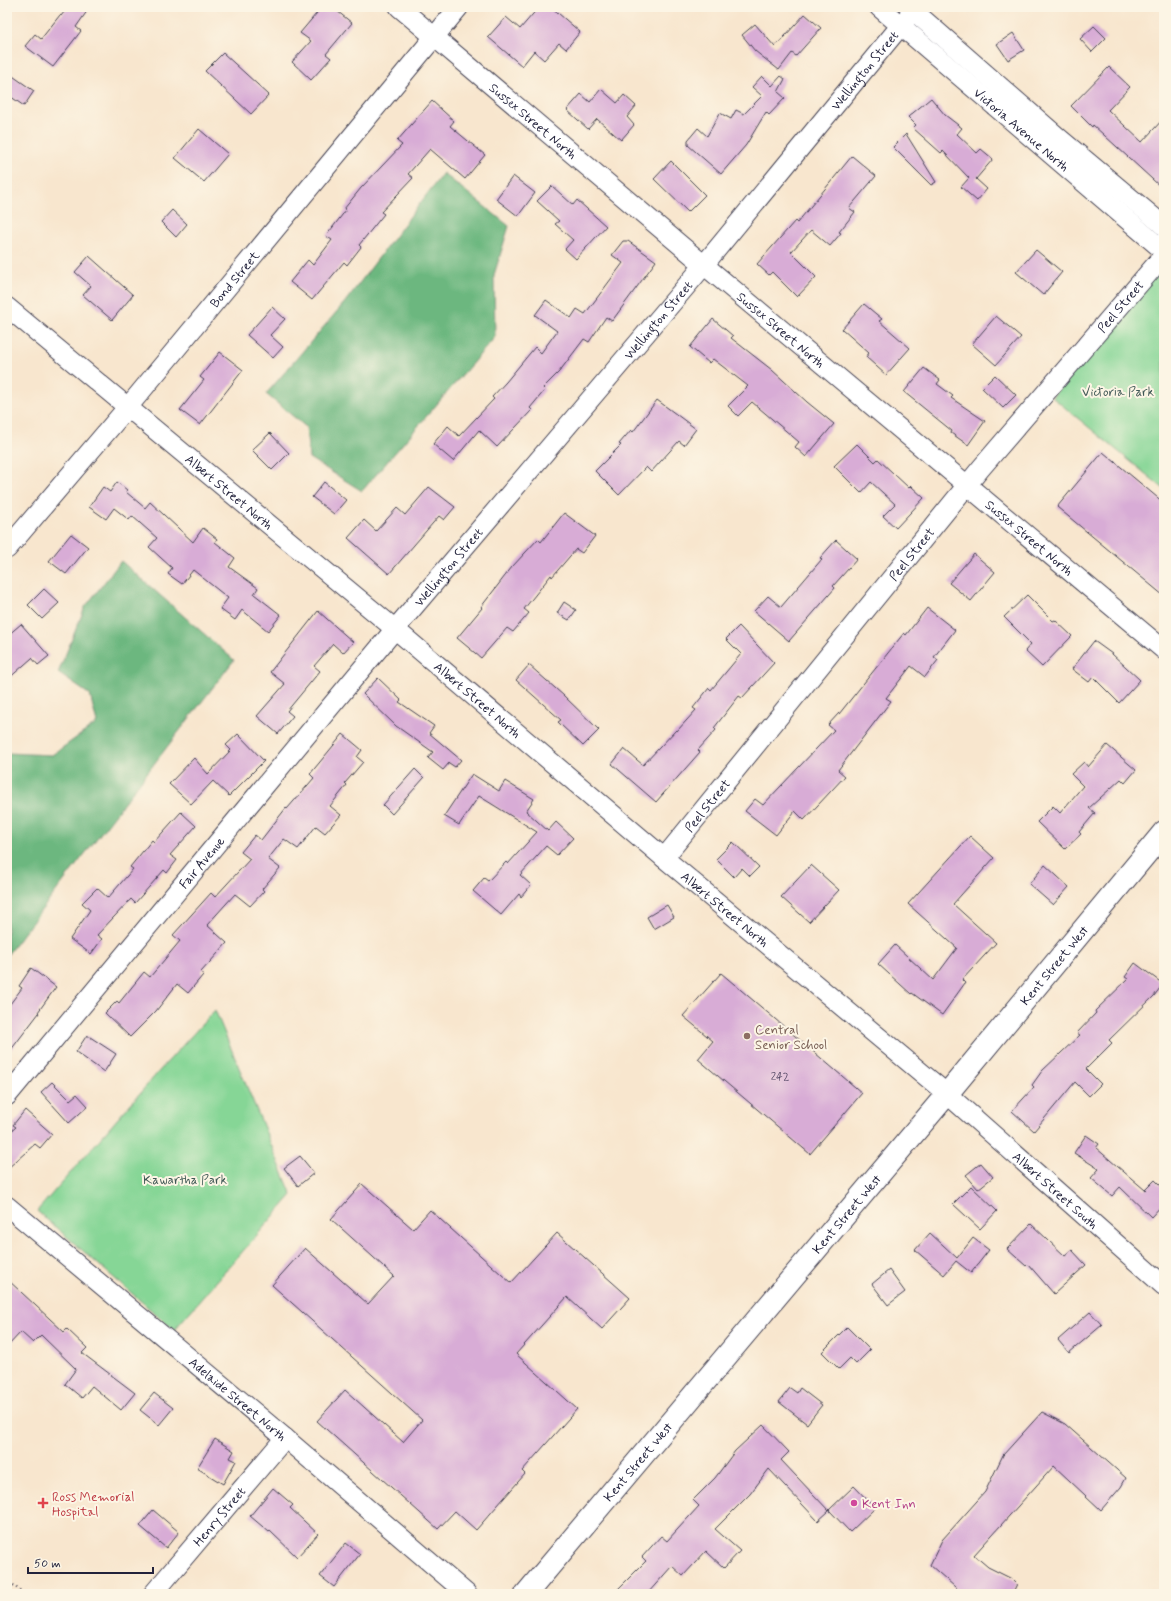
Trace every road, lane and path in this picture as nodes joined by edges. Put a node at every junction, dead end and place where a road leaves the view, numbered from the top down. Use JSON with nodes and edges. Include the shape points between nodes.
{"nodes":[{"id":1,"x":399,"y":7,"type":"edge"},
{"id":2,"x":459,"y":7,"type":"edge"},
{"id":3,"x":879,"y":7,"type":"edge"},
{"id":4,"x":913,"y":8,"type":"edge"},
{"id":5,"x":902,"y":26,"type":"junction"},
{"id":6,"x":435,"y":36,"type":"junction"},
{"id":7,"x":1054,"y":145,"type":"junction"},
{"id":8,"x":1164,"y":226,"type":"edge"},
{"id":9,"x":1164,"y":251,"type":"edge"},
{"id":10,"x":1164,"y":255,"type":"edge"},
{"id":11,"x":704,"y":265,"type":"junction"},
{"id":12,"x":7,"y":307,"type":"edge"},
{"id":13,"x":127,"y":407,"type":"junction"},
{"id":14,"x":968,"y":486,"type":"junction"},
{"id":15,"x":7,"y":549,"type":"edge"},
{"id":16,"x":395,"y":629,"type":"junction"},
{"id":17,"x":1164,"y":650,"type":"edge"},
{"id":18,"x":1164,"y":832,"type":"edge"},
{"id":19,"x":664,"y":858,"type":"junction"},
{"id":20,"x":947,"y":1094,"type":"junction"},
{"id":21,"x":7,"y":1096,"type":"edge"},
{"id":22,"x":7,"y":1206,"type":"edge"},
{"id":23,"x":1164,"y":1286,"type":"edge"},
{"id":24,"x":285,"y":1438,"type":"junction"},
{"id":25,"x":7,"y":1580,"type":"edge"},
{"id":26,"x":24,"y":1594,"type":"edge"},
{"id":27,"x":153,"y":1594,"type":"edge"},
{"id":28,"x":467,"y":1594,"type":"edge"},
{"id":29,"x":526,"y":1594,"type":"edge"}],
"edges":[{"from":1,"to":6,"type":"street","name":"Sussex Street North"},
{"from":2,"to":6,"type":"street","name":"Bond Street"},
{"from":3,"to":5,"type":"street","name":"Victoria Avenue North"},
{"from":4,"to":5,"type":"street","name":"Wellington Street"},
{"from":4,"to":7,"type":"street","name":"Victoria Avenue North"},
{"from":5,"to":7,"type":"street","name":"Victoria Avenue North"},
{"from":5,"to":11,"type":"street","name":"Wellington Street"},
{"from":6,"to":11,"type":"street","name":"Sussex Street North"},
{"from":6,"to":13,"type":"street","name":"Bond Street"},
{"from":7,"to":8,"type":"street","name":"Victoria Avenue North"},
{"from":7,"to":9,"type":"street","name":"Victoria Avenue North"},
{"from":10,"to":14,"type":"street","name":"Peel Street"},
{"from":11,"to":14,"type":"street","name":"Sussex Street North"},
{"from":11,"to":16,"type":"street","name":"Wellington Street"},
{"from":12,"to":13,"type":"street","name":"Albert Street North"},
{"from":13,"to":15,"type":"street","name":"Bond Street"},
{"from":13,"to":16,"type":"street","name":"Albert Street North"},
{"from":14,"to":17,"type":"street","name":"Sussex Street North"},
{"from":14,"to":19,"type":"street","name":"Peel Street"},
{"from":16,"to":19,"type":"street","name":"Albert Street North"},
{"from":16,"to":21,"type":"street","name":"Fair Avenue"},
{"from":18,"to":20,"type":"main road","name":"Kent Street West"},
{"from":19,"to":20,"type":"street","name":"Albert Street North"},
{"from":20,"to":23,"type":"street","name":"Albert Street South"},
{"from":20,"to":29,"type":"main road","name":"Kent Street West"},
{"from":22,"to":24,"type":"street","name":"Adelaide Street North"},
{"from":24,"to":27,"type":"street","name":"Henry Street"},
{"from":24,"to":28,"type":"street","name":"Adelaide Street North"},
{"from":25,"to":26,"type":"path"}]}
